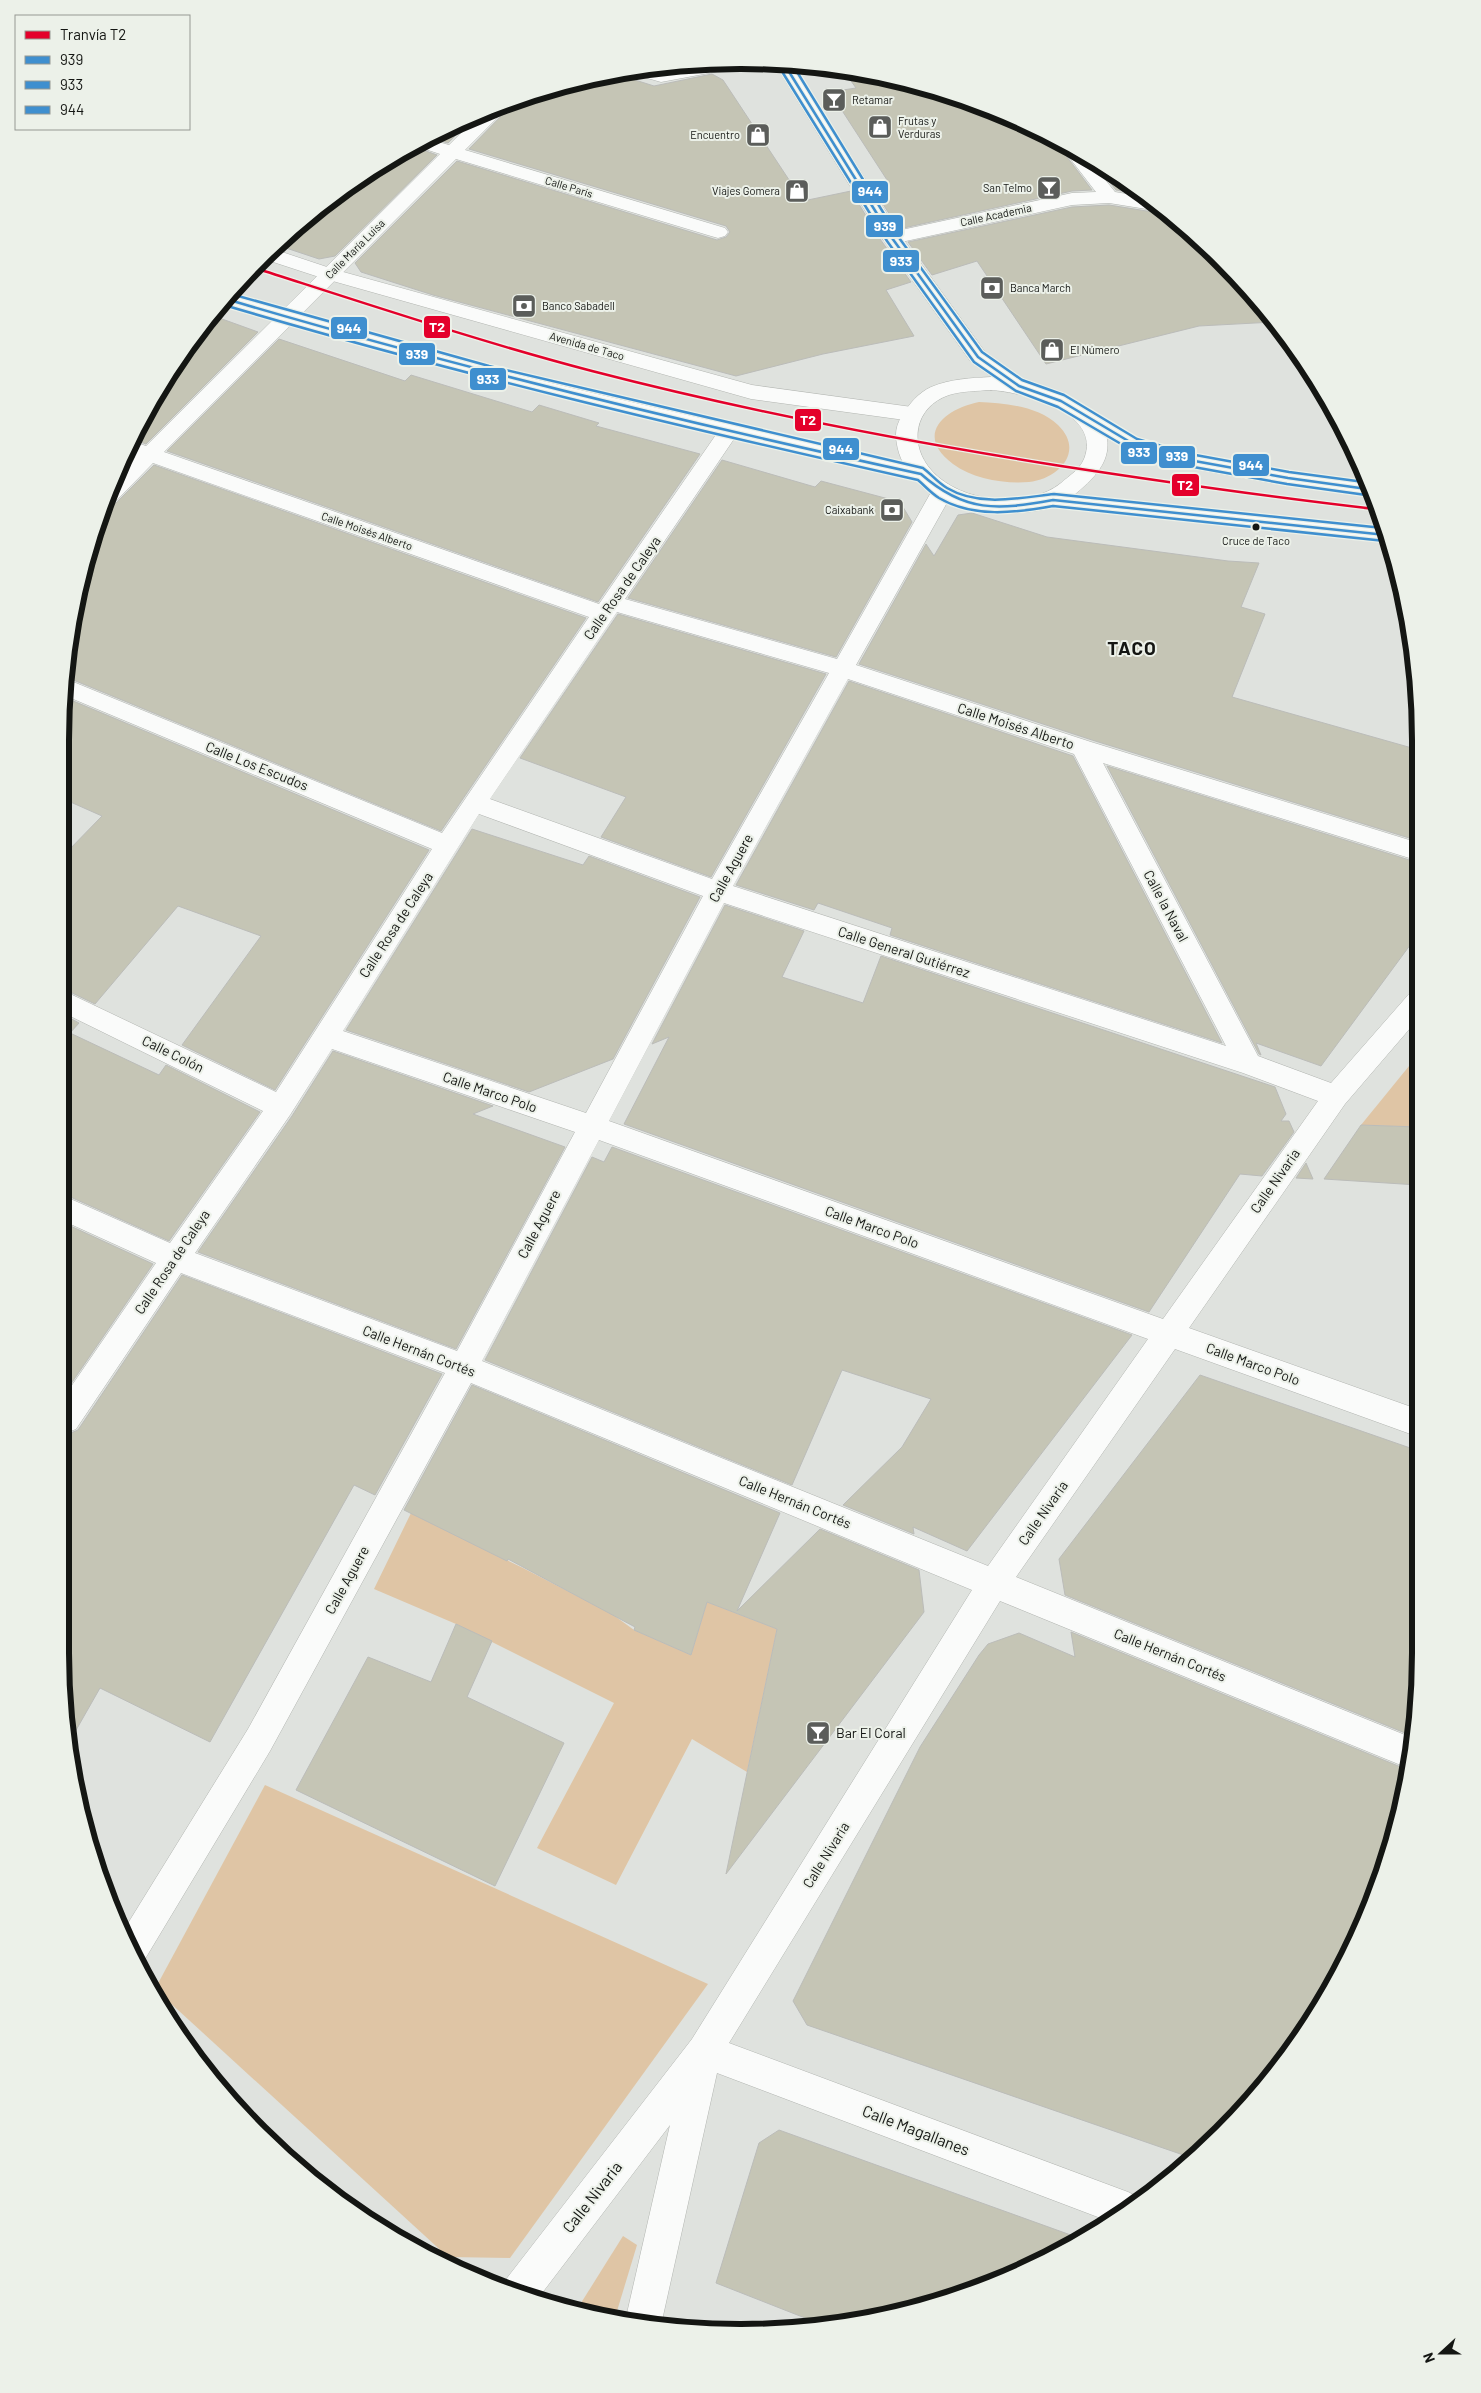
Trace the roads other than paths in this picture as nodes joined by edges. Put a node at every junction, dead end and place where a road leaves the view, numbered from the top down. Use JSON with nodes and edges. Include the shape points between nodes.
{"nodes":[{"id":1,"x":699,"y":70,"type":"edge"},
{"id":2,"x":787,"y":70,"type":"edge"},
{"id":3,"x":651,"y":74,"type":"edge"},
{"id":4,"x":485,"y":119,"type":"edge"},
{"id":5,"x":430,"y":145,"type":"edge"},
{"id":6,"x":453,"y":152,"type":"junction"},
{"id":7,"x":1083,"y":163,"type":"edge"},
{"id":8,"x":1128,"y":192,"type":"edge"},
{"id":9,"x":1109,"y":197,"type":"junction"},
{"id":10,"x":1141,"y":202,"type":"edge"},
{"id":11,"x":718,"y":232,"type":"dead end"},
{"id":12,"x":892,"y":238,"type":"junction"},
{"id":13,"x":276,"y":257,"type":"edge"},
{"id":14,"x":329,"y":274,"type":"junction"},
{"id":15,"x":233,"y":301,"type":"edge"},
{"id":16,"x":288,"y":318,"type":"junction"},
{"id":17,"x":1018,"y":386,"type":"junction"},
{"id":18,"x":912,"y":414,"type":"junction"},
{"id":19,"x":1084,"y":416,"type":"junction"},
{"id":20,"x":729,"y":432,"type":"junction"},
{"id":21,"x":140,"y":451,"type":"edge"},
{"id":22,"x":125,"y":472,"type":"edge"},
{"id":23,"x":921,"y":474,"type":"junction"},
{"id":24,"x":1363,"y":488,"type":"edge"},
{"id":25,"x":942,"y":492,"type":"junction"},
{"id":26,"x":1052,"y":500,"type":"junction"},
{"id":27,"x":1380,"y":534,"type":"edge"},
{"id":28,"x":608,"y":608,"type":"junction"},
{"id":29,"x":843,"y":668,"type":"junction"},
{"id":30,"x":71,"y":689,"type":"edge"},
{"id":31,"x":1083,"y":748,"type":"junction"},
{"id":32,"x":474,"y":803,"type":"junction"},
{"id":33,"x":448,"y":845,"type":"junction"},
{"id":34,"x":1412,"y":850,"type":"edge"},
{"id":35,"x":718,"y":891,"type":"junction"},
{"id":36,"x":69,"y":1003,"type":"edge"},
{"id":37,"x":1412,"y":1008,"type":"edge"},
{"id":38,"x":325,"y":1036,"type":"junction"},
{"id":39,"x":1249,"y":1064,"type":"junction"},
{"id":40,"x":1336,"y":1096,"type":"junction"},
{"id":41,"x":281,"y":1106,"type":"junction"},
{"id":42,"x":591,"y":1126,"type":"junction"},
{"id":43,"x":69,"y":1210,"type":"edge"},
{"id":44,"x":174,"y":1258,"type":"junction"},
{"id":45,"x":1168,"y":1334,"type":"junction"},
{"id":46,"x":464,"y":1367,"type":"junction"},
{"id":47,"x":69,"y":1415,"type":"edge"},
{"id":48,"x":1412,"y":1422,"type":"edge"},
{"id":49,"x":994,"y":1583,"type":"junction"},
{"id":50,"x":1405,"y":1751,"type":"edge"},
{"id":51,"x":135,"y":1944,"type":"edge"},
{"id":52,"x":704,"y":2051,"type":"junction"},
{"id":53,"x":1120,"y":2207,"type":"edge"},
{"id":54,"x":522,"y":2288,"type":"edge"},
{"id":55,"x":643,"y":2317,"type":"edge"}],
"edges":[{"from":1,"to":3,"type":"street","via":[[661,77]]},
{"from":2,"to":12,"type":"street"},
{"from":4,"to":6,"type":"street","name":"Calle María Luisa"},
{"from":5,"to":6,"type":"street","name":"Calle París"},
{"from":6,"to":11,"type":"street","name":"Calle París"},
{"from":6,"to":14,"type":"street","name":"Calle María Luisa"},
{"from":7,"to":9,"type":"street"},
{"from":8,"to":9,"type":"street"},
{"from":9,"to":10,"type":"street","name":"Calle Academia"},
{"from":9,"to":12,"type":"street","name":"Calle Academia","via":[[1072,199]]},
{"from":12,"to":17,"type":"street","via":[[978,357]]},
{"from":13,"to":14,"type":"street","name":"Avenida de Taco"},
{"from":14,"to":16,"type":"street","name":"Calle María Luisa"},
{"from":14,"to":18,"type":"street","name":"Avenida de Taco","via":[[751,392]]},
{"from":15,"to":16,"type":"street"},
{"from":16,"to":20,"type":"street","via":[[418,356]]},
{"from":16,"to":21,"type":"street","name":"Calle María Luisa"},
{"from":17,"to":18,"type":"street","via":[[984,383],[953,387],[931,395]]},
{"from":17,"to":19,"type":"street","via":[[1061,400]]},
{"from":18,"to":23,"type":"street","via":[[906,440],[909,454]]},
{"from":19,"to":24,"type":"street","via":[[1135,445],[1189,460]]},
{"from":19,"to":26,"type":"street","via":[[1096,436],[1097,458],[1090,470]]},
{"from":20,"to":23,"type":"street"},
{"from":20,"to":28,"type":"street","name":"Calle Rosa de Caleya"},
{"from":21,"to":22,"type":"street","name":"Calle María Luisa"},
{"from":21,"to":28,"type":"street","name":"Calle Moisés Alberto"},
{"from":23,"to":25,"type":"street"},
{"from":25,"to":26,"type":"street","via":[[996,507],[1025,506]]},
{"from":25,"to":29,"type":"street","name":"Calle Aguere"},
{"from":26,"to":27,"type":"street"},
{"from":28,"to":29,"type":"street","name":"Calle Moisés Alberto"},
{"from":28,"to":32,"type":"street","name":"Calle Rosa de Caleya"},
{"from":29,"to":31,"type":"street","name":"Calle Moisés Alberto"},
{"from":29,"to":35,"type":"street","name":"Calle Aguere"},
{"from":30,"to":33,"type":"street","name":"Calle Los Escudos"},
{"from":31,"to":34,"type":"street","name":"Calle Moisés Alberto"},
{"from":31,"to":39,"type":"street","name":"Calle la Naval"},
{"from":32,"to":33,"type":"street","name":"Calle Rosa de Caleya"},
{"from":32,"to":35,"type":"street","name":"Calle General Gutiérrez"},
{"from":33,"to":38,"type":"street","name":"Calle Rosa de Caleya"},
{"from":35,"to":39,"type":"street","name":"Calle General Gutiérrez"},
{"from":35,"to":42,"type":"street","name":"Calle Aguere"},
{"from":36,"to":41,"type":"street","name":"Calle Colón"},
{"from":37,"to":40,"type":"street","name":"Calle Nivaria"},
{"from":38,"to":41,"type":"street","name":"Calle Rosa de Caleya"},
{"from":38,"to":42,"type":"street","name":"Calle Marco Polo"},
{"from":39,"to":40,"type":"street","name":"Calle General Gutiérrez"},
{"from":40,"to":45,"type":"street","name":"Calle Nivaria"},
{"from":41,"to":44,"type":"street","name":"Calle Rosa de Caleya"},
{"from":42,"to":45,"type":"street","name":"Calle Marco Polo"},
{"from":42,"to":46,"type":"street","name":"Calle Aguere"},
{"from":43,"to":44,"type":"street","name":"Calle Hernán Cortés"},
{"from":44,"to":46,"type":"street","name":"Calle Hernán Cortés"},
{"from":44,"to":47,"type":"street","name":"Calle Rosa de Caleya"},
{"from":45,"to":48,"type":"street","name":"Calle Marco Polo"},
{"from":45,"to":49,"type":"street","name":"Calle Nivaria"},
{"from":46,"to":49,"type":"street","name":"Calle Hernán Cortés"},
{"from":46,"to":51,"type":"street","name":"Calle Aguere","via":[[259,1740]]},
{"from":49,"to":50,"type":"street","name":"Calle Hernán Cortés"},
{"from":49,"to":52,"type":"street","name":"Calle Nivaria"},
{"from":52,"to":53,"type":"street","name":"Calle Magallanes"},
{"from":52,"to":54,"type":"street","name":"Calle Nivaria"},
{"from":52,"to":55,"type":"street","name":"Calle Nivaria"}]}
